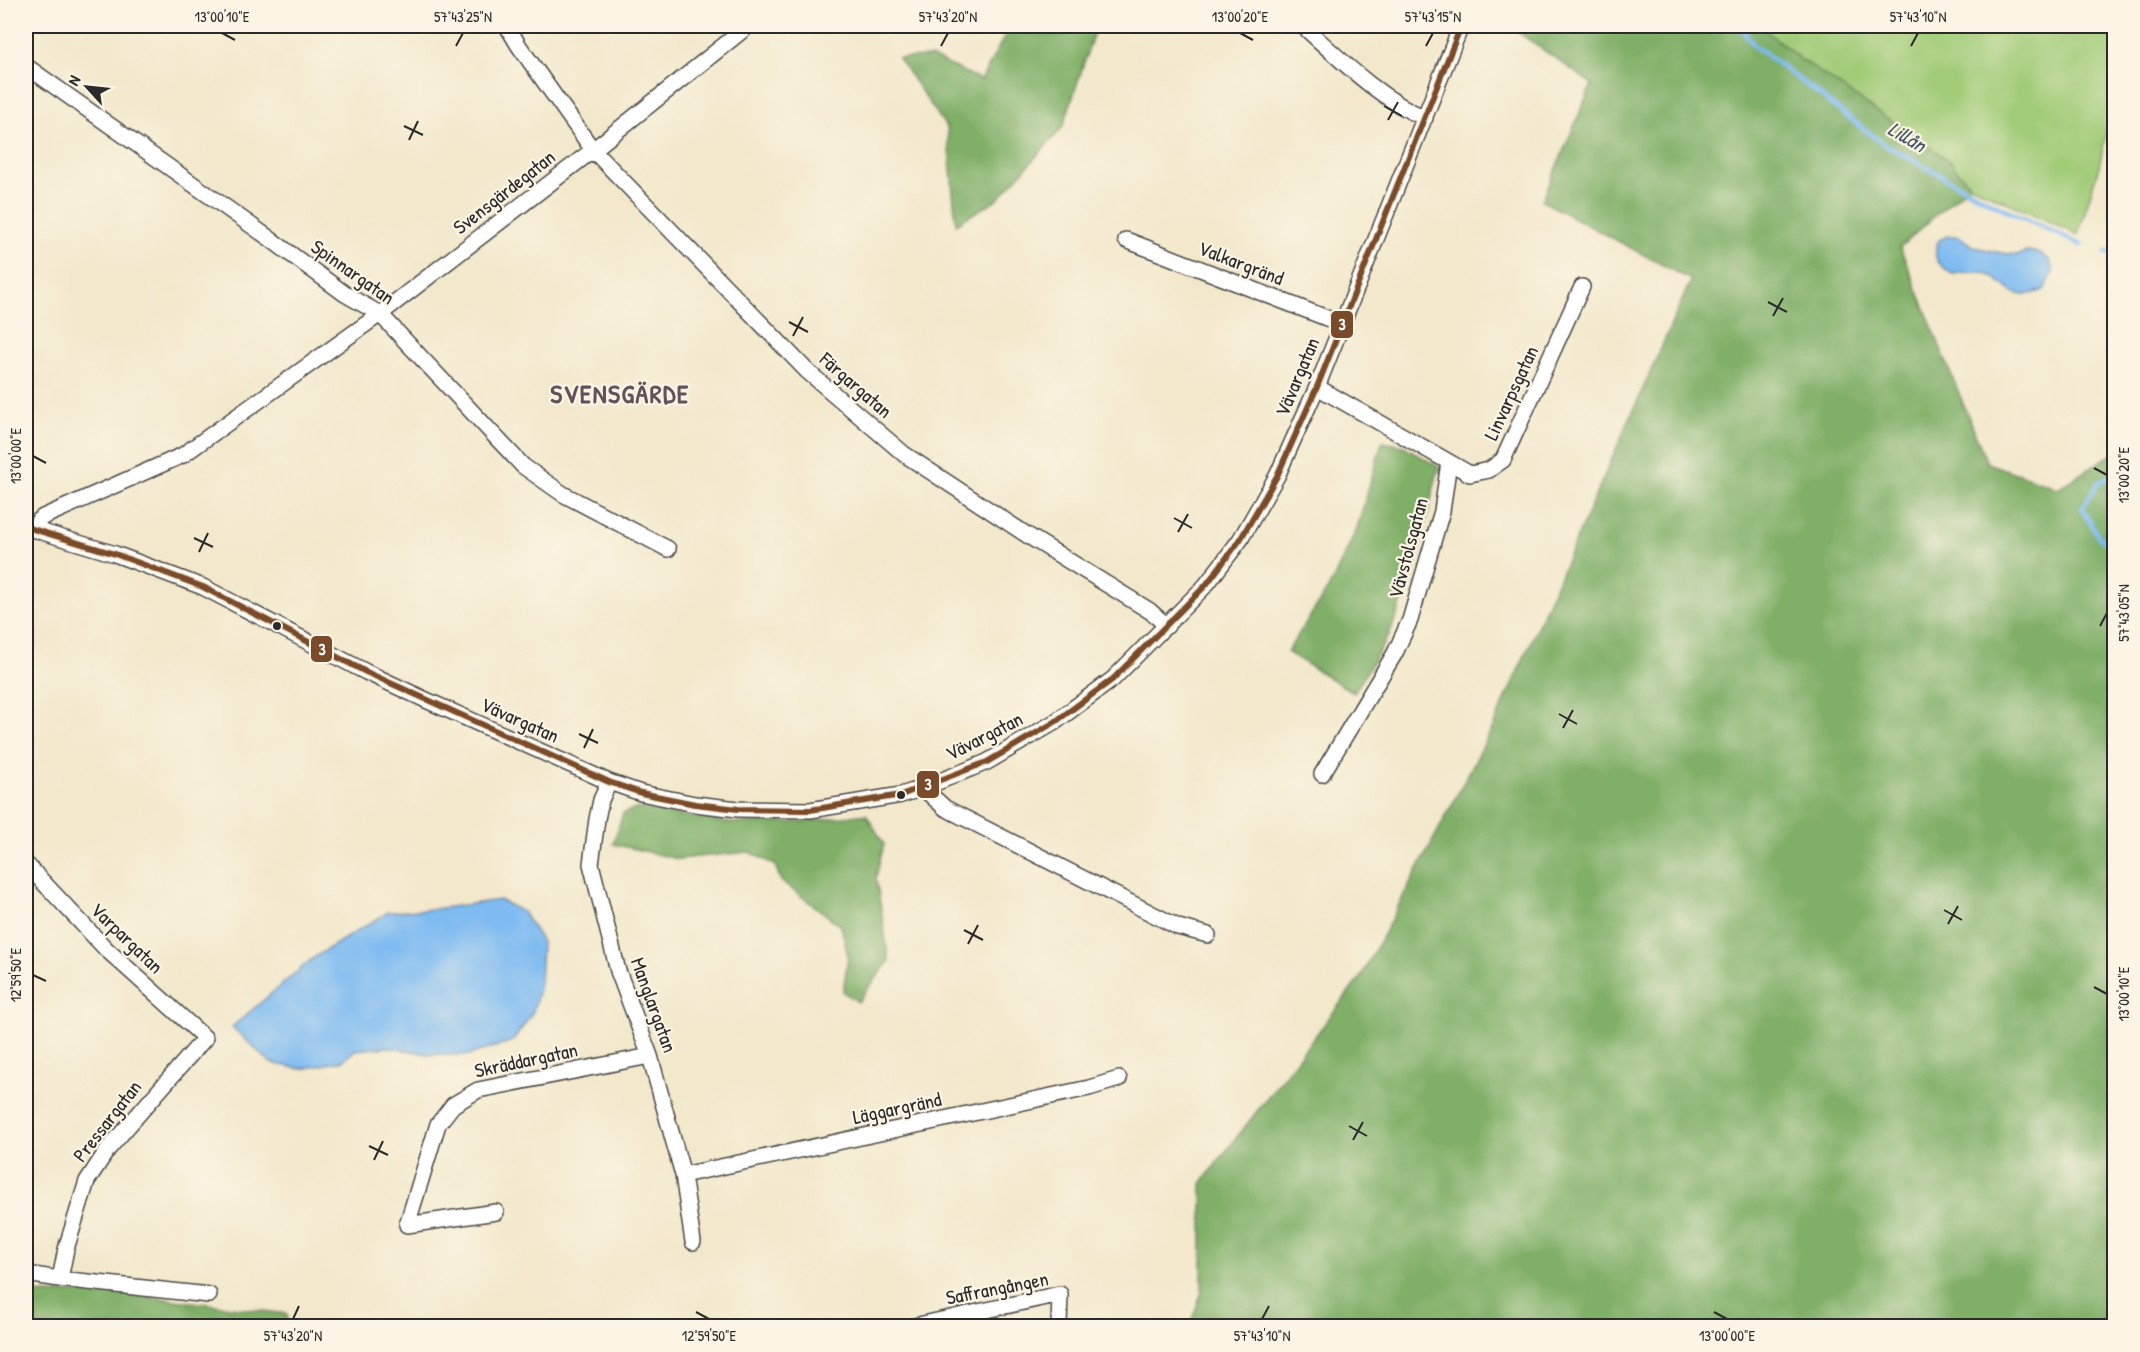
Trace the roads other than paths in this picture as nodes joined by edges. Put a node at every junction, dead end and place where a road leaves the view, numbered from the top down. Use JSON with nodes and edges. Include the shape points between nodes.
{"nodes":[{"id":1,"x":507,"y":26,"type":"edge"},
{"id":2,"x":748,"y":26,"type":"edge"},
{"id":3,"x":1304,"y":26,"type":"edge"},
{"id":4,"x":1461,"y":26,"type":"edge"},
{"id":5,"x":26,"y":66,"type":"edge"},
{"id":6,"x":1425,"y":118,"type":"junction"},
{"id":7,"x":593,"y":150,"type":"junction"},
{"id":8,"x":1126,"y":240,"type":"dead end"},
{"id":9,"x":1582,"y":287,"type":"dead end"},
{"id":10,"x":380,"y":314,"type":"junction"},
{"id":11,"x":1342,"y":324,"type":"junction"},
{"id":12,"x":1317,"y":387,"type":"junction"},
{"id":13,"x":1449,"y":462,"type":"junction"},
{"id":14,"x":30,"y":529,"type":"edge"},
{"id":15,"x":668,"y":549,"type":"dead end"},
{"id":16,"x":1167,"y":626,"type":"junction"},
{"id":17,"x":1322,"y":774,"type":"dead end"},
{"id":18,"x":609,"y":782,"type":"junction"},
{"id":19,"x":923,"y":788,"type":"junction"},
{"id":20,"x":26,"y":864,"type":"edge"},
{"id":21,"x":1208,"y":935,"type":"dead end"},
{"id":22,"x":205,"y":1038,"type":"joint"},
{"id":23,"x":650,"y":1056,"type":"junction"},
{"id":24,"x":1119,"y":1079,"type":"dead end"},
{"id":25,"x":683,"y":1175,"type":"junction"},
{"id":26,"x":496,"y":1212,"type":"dead end"},
{"id":27,"x":693,"y":1242,"type":"dead end"},
{"id":28,"x":26,"y":1274,"type":"edge"},
{"id":29,"x":60,"y":1279,"type":"junction"},
{"id":30,"x":209,"y":1295,"type":"dead end"},
{"id":31,"x":914,"y":1326,"type":"edge"},
{"id":32,"x":1059,"y":1326,"type":"edge"}],
"edges":[{"from":1,"to":7,"type":"street","name":"Färgargatan"},
{"from":2,"to":7,"type":"street","name":"Svensgärdegatan"},
{"from":3,"to":6,"type":"street","via":[[1364,80]]},
{"from":4,"to":6,"type":"street","name":"Vävargatan"},
{"from":5,"to":10,"type":"street","name":"Spinnargatan","via":[[345,294]]},
{"from":6,"to":11,"type":"street","name":"Vävargatan"},
{"from":7,"to":10,"type":"street","name":"Svensgärdegatan"},
{"from":7,"to":16,"type":"street","name":"Färgargatan","via":[[807,371],[904,454],[1150,611]]},
{"from":8,"to":11,"type":"street","name":"Valkargränd"},
{"from":9,"to":13,"type":"street","name":"Linvarpsgatan","via":[[1503,460],[1489,470],[1470,474]]},
{"from":10,"to":14,"type":"street","name":"Svensgärdegatan","via":[[183,455],[43,517]]},
{"from":10,"to":15,"type":"street","name":"Spinnargatan","via":[[523,466],[563,494]]},
{"from":11,"to":12,"type":"street","name":"Vävargatan"},
{"from":12,"to":13,"type":"street"},
{"from":12,"to":16,"type":"street","name":"Vävargatan","via":[[1277,476],[1240,540],[1206,585]]},
{"from":13,"to":17,"type":"street","name":"Vävstolsgatan","via":[[1442,511],[1410,620],[1395,653]]},
{"from":14,"to":18,"type":"street","name":"Vävargatan","via":[[115,554],[202,587],[376,676]]},
{"from":16,"to":19,"type":"street","name":"Vävargatan","via":[[1113,680],[1055,722],[987,762]]},
{"from":18,"to":19,"type":"street","name":"Vävargatan","via":[[652,795],[738,809],[810,810]]},
{"from":18,"to":23,"type":"street","name":"Manglargatan","via":[[601,800],[591,864],[618,971]]},
{"from":19,"to":21,"type":"street","via":[[945,808],[989,832],[1178,927]]},
{"from":20,"to":22,"type":"street","name":"Varpargatan","via":[[106,949]]},
{"from":22,"to":29,"type":"street","name":"Pressargatan","via":[[114,1142],[87,1181]]},
{"from":23,"to":25,"type":"street","name":"Manglargatan"},
{"from":23,"to":26,"type":"street","name":"Skräddargatan","via":[[478,1090],[453,1105],[438,1124],[407,1225]]},
{"from":24,"to":25,"type":"street","name":"Läggargränd"},
{"from":25,"to":27,"type":"street","name":"Manglargatan"},
{"from":28,"to":29,"type":"street"},
{"from":29,"to":30,"type":"street"},
{"from":31,"to":32,"type":"street","name":"Saffrangången","via":[[1060,1294]]}]}
